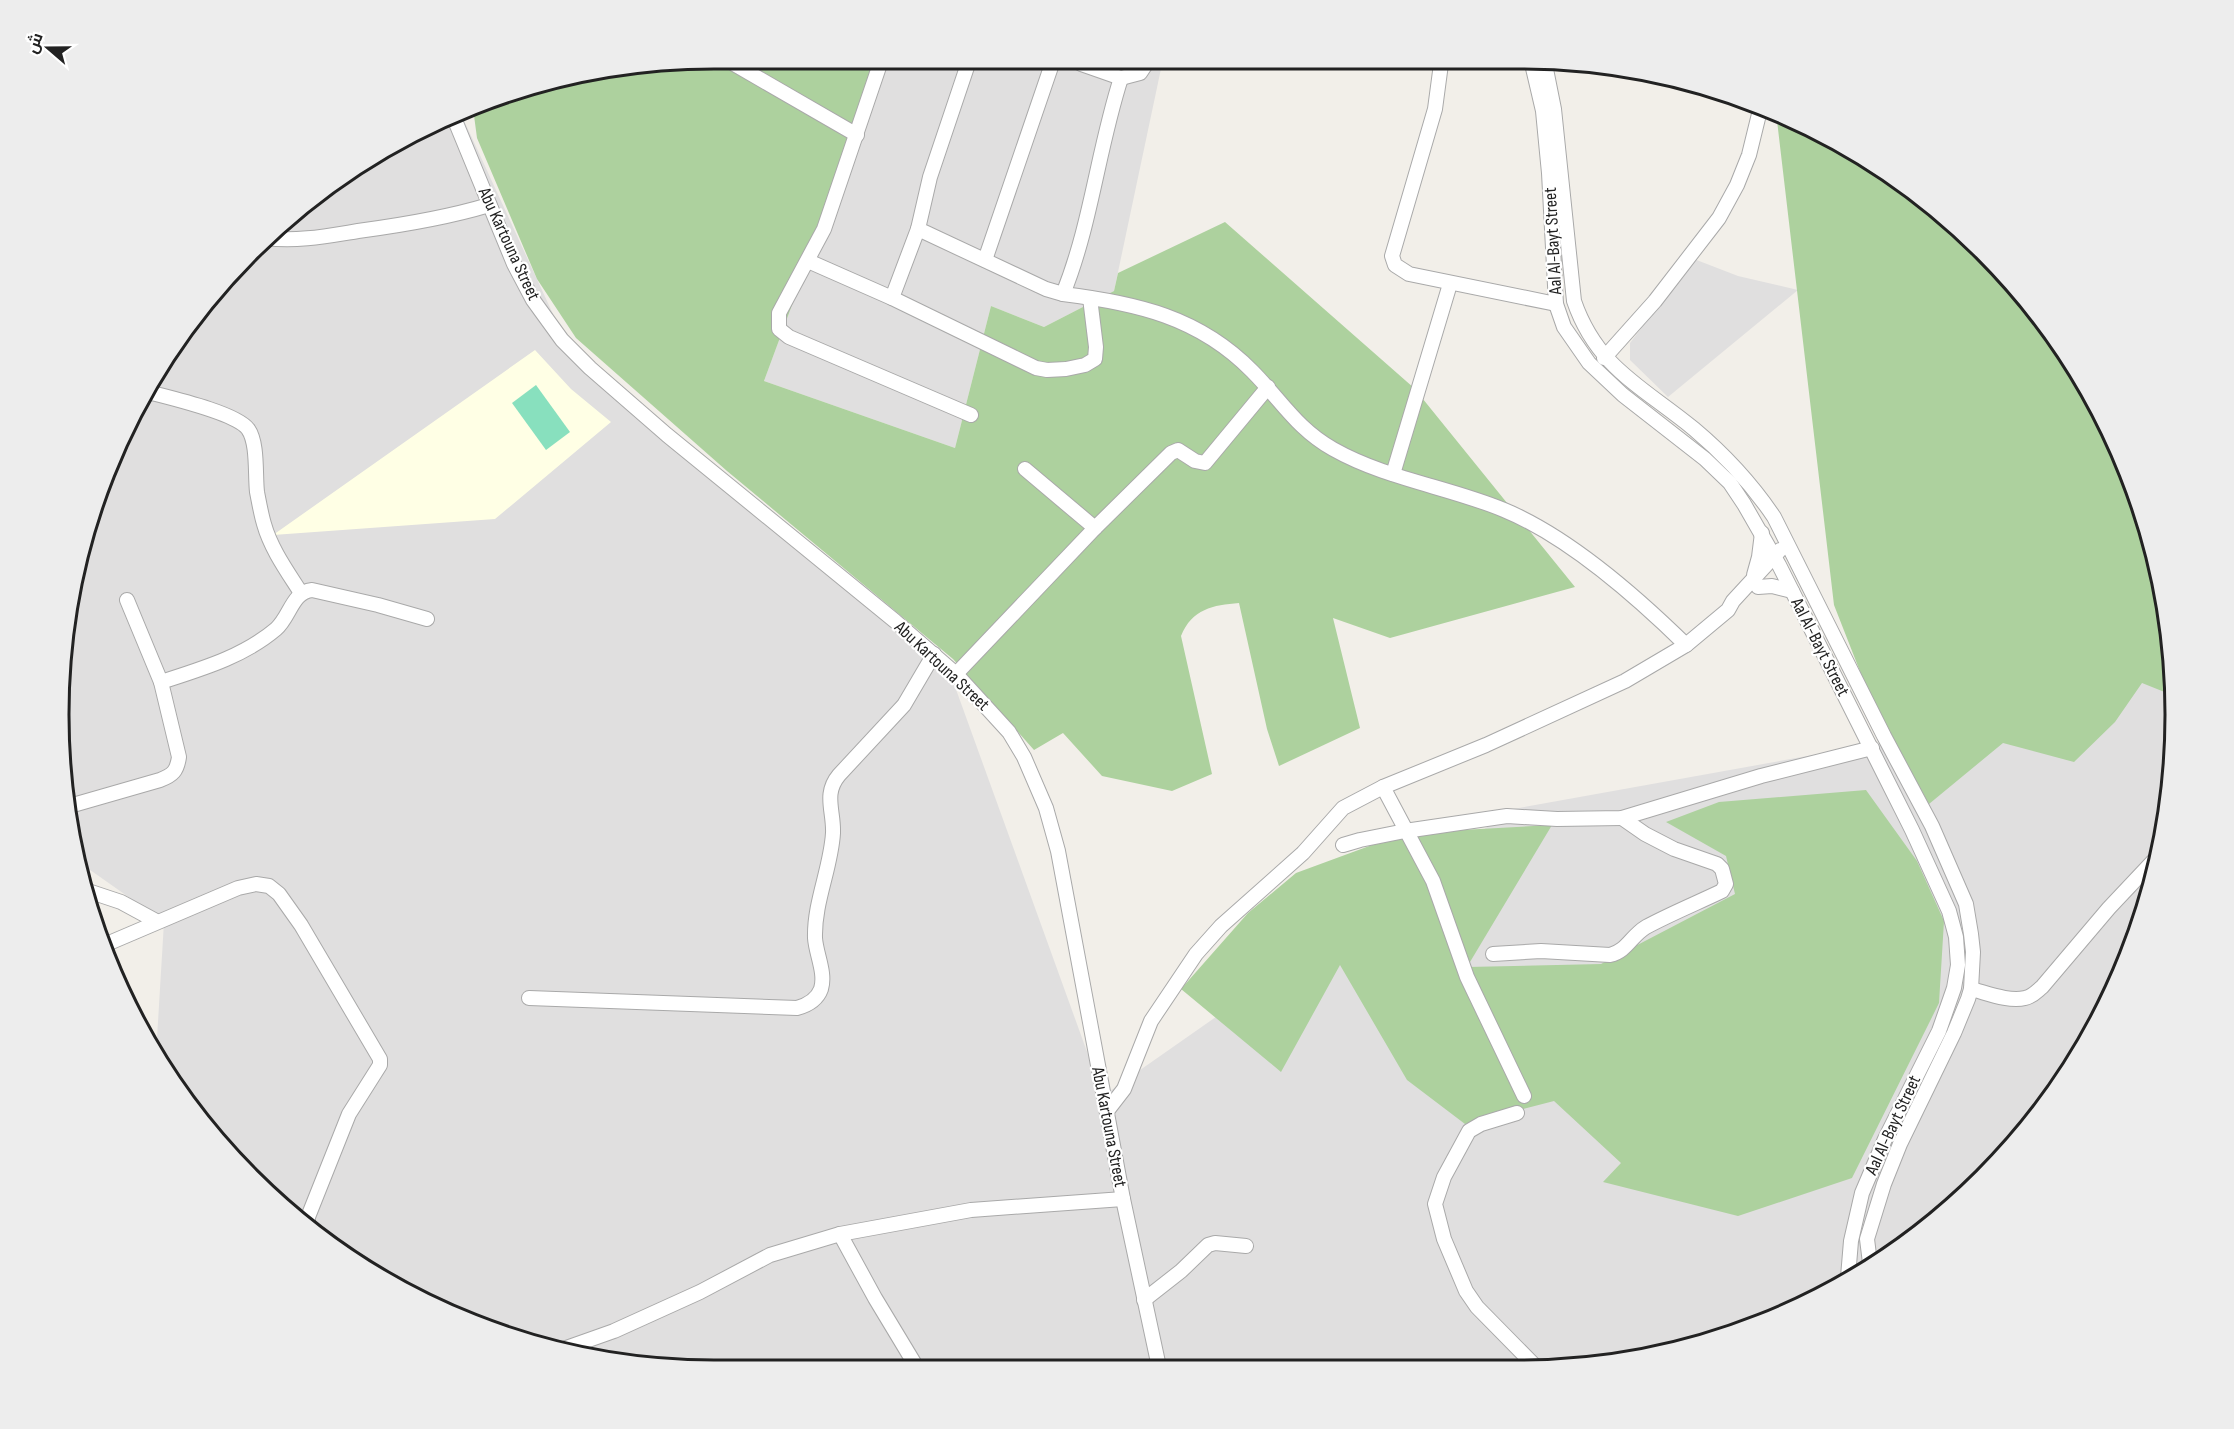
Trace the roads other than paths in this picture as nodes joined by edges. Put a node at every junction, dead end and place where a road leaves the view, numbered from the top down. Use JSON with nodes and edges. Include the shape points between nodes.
{"nodes":[{"id":1,"x":743,"y":69,"type":"edge"},
{"id":2,"x":878,"y":69,"type":"edge"},
{"id":3,"x":966,"y":69,"type":"edge"},
{"id":4,"x":1050,"y":69,"type":"edge"},
{"id":5,"x":1095,"y":69,"type":"edge"},
{"id":6,"x":1144,"y":69,"type":"edge"},
{"id":7,"x":1440,"y":69,"type":"edge"},
{"id":8,"x":1533,"y":69,"type":"edge"},
{"id":9,"x":1546,"y":70,"type":"edge"},
{"id":10,"x":1121,"y":78,"type":"junction"},
{"id":11,"x":1759,"y":115,"type":"edge"},
{"id":12,"x":456,"y":123,"type":"edge"},
{"id":13,"x":857,"y":135,"type":"junction"},
{"id":14,"x":489,"y":205,"type":"junction"},
{"id":15,"x":918,"y":229,"type":"junction"},
{"id":16,"x":279,"y":239,"type":"edge"},
{"id":17,"x":985,"y":260,"type":"junction"},
{"id":18,"x":808,"y":261,"type":"junction"},
{"id":19,"x":1450,"y":284,"type":"junction"},
{"id":20,"x":1064,"y":294,"type":"junction"},
{"id":21,"x":892,"y":297,"type":"junction"},
{"id":22,"x":1090,"y":298,"type":"junction"},
{"id":23,"x":1556,"y":304,"type":"junction"},
{"id":24,"x":1604,"y":358,"type":"junction"},
{"id":25,"x":1268,"y":387,"type":"junction"},
{"id":26,"x":154,"y":394,"type":"edge"},
{"id":27,"x":971,"y":415,"type":"dead end"},
{"id":28,"x":1025,"y":469,"type":"dead end"},
{"id":29,"x":1393,"y":474,"type":"junction"},
{"id":30,"x":1095,"y":528,"type":"junction"},
{"id":31,"x":1762,"y":533,"type":"junction"},
{"id":32,"x":1790,"y":547,"type":"junction"},
{"id":33,"x":1777,"y":561,"type":"junction"},
{"id":34,"x":1755,"y":584,"type":"junction"},
{"id":35,"x":1792,"y":591,"type":"junction"},
{"id":36,"x":301,"y":593,"type":"junction"},
{"id":37,"x":128,"y":600,"type":"dead end"},
{"id":38,"x":427,"y":619,"type":"dead end"},
{"id":39,"x":1686,"y":645,"type":"junction"},
{"id":40,"x":934,"y":654,"type":"junction"},
{"id":41,"x":956,"y":674,"type":"junction"},
{"id":42,"x":162,"y":682,"type":"junction"},
{"id":43,"x":1872,"y":748,"type":"junction"},
{"id":44,"x":1383,"y":787,"type":"junction"},
{"id":45,"x":76,"y":804,"type":"edge"},
{"id":46,"x":1622,"y":818,"type":"junction"},
{"id":47,"x":1405,"y":831,"type":"junction"},
{"id":48,"x":1343,"y":845,"type":"dead end"},
{"id":49,"x":2146,"y":869,"type":"edge"},
{"id":50,"x":94,"y":893,"type":"edge"},
{"id":51,"x":156,"y":921,"type":"junction"},
{"id":52,"x":111,"y":942,"type":"edge"},
{"id":53,"x":1493,"y":954,"type":"dead end"},
{"id":54,"x":1971,"y":989,"type":"junction"},
{"id":55,"x":529,"y":998,"type":"dead end"},
{"id":56,"x":1524,"y":1096,"type":"dead end"},
{"id":57,"x":1107,"y":1111,"type":"junction"},
{"id":58,"x":1517,"y":1113,"type":"dead end"},
{"id":59,"x":1123,"y":1199,"type":"junction"},
{"id":60,"x":308,"y":1216,"type":"edge"},
{"id":61,"x":840,"y":1234,"type":"junction"},
{"id":62,"x":1246,"y":1246,"type":"dead end"},
{"id":63,"x":1869,"y":1257,"type":"edge"},
{"id":64,"x":1849,"y":1270,"type":"edge"},
{"id":65,"x":1144,"y":1300,"type":"junction"},
{"id":66,"x":575,"y":1345,"type":"edge"},
{"id":67,"x":912,"y":1360,"type":"edge"},
{"id":68,"x":1157,"y":1360,"type":"edge"},
{"id":69,"x":1529,"y":1360,"type":"edge"}],
"edges":[{"from":1,"to":13,"type":"street"},
{"from":2,"to":13,"type":"street"},
{"from":3,"to":15,"type":"street","via":[[930,177]]},
{"from":4,"to":17,"type":"street"},
{"from":5,"to":10,"type":"street"},
{"from":6,"to":10,"type":"street"},
{"from":7,"to":19,"type":"street","via":[[1435,109],[1392,256],[1402,271]]},
{"from":8,"to":23,"type":"street","name":"Aal Al-Bayt Street","via":[[1543,111]]},
{"from":9,"to":24,"type":"street","name":"Aal Al-Bayt Street","via":[[1554,108],[1574,301],[1584,328]]},
{"from":10,"to":20,"type":"street"},
{"from":11,"to":24,"type":"street","via":[[1749,155],[1719,218],[1655,301]]},
{"from":12,"to":14,"type":"street","name":"Abu Kartouna Street"},
{"from":13,"to":18,"type":"street","via":[[824,229]]},
{"from":14,"to":16,"type":"street","via":[[452,216],[379,228],[299,240]]},
{"from":14,"to":40,"type":"street","name":"Abu Kartouna Street","via":[[533,300],[571,350],[676,442]]},
{"from":15,"to":17,"type":"street"},
{"from":15,"to":21,"type":"street"},
{"from":17,"to":20,"type":"street"},
{"from":18,"to":21,"type":"street"},
{"from":18,"to":27,"type":"street","via":[[779,313],[778,324],[784,334]]},
{"from":19,"to":23,"type":"street"},
{"from":19,"to":29,"type":"street"},
{"from":20,"to":22,"type":"street"},
{"from":21,"to":22,"type":"street","via":[[1023,363],[1047,370],[1085,365],[1095,359]]},
{"from":22,"to":25,"type":"street","via":[[1167,315],[1200,330],[1230,350]]},
{"from":23,"to":31,"type":"street","name":"Aal Al-Bayt Street","via":[[1564,327],[1584,358],[1623,395],[1720,473]]},
{"from":24,"to":32,"type":"street","name":"Aal Al-Bayt Street","via":[[1730,461],[1758,493]]},
{"from":25,"to":29,"type":"street","via":[[1319,441]]},
{"from":25,"to":30,"type":"street","via":[[1205,463],[1175,450]]},
{"from":26,"to":36,"type":"street","via":[[219,412],[248,428],[254,441],[264,525]]},
{"from":28,"to":30,"type":"street"},
{"from":29,"to":39,"type":"street","via":[[1498,508],[1537,527],[1633,596]]},
{"from":30,"to":41,"type":"street"},
{"from":31,"to":33,"type":"street","name":"Aal Al-Bayt Street"},
{"from":31,"to":34,"type":"street"},
{"from":32,"to":33,"type":"street"},
{"from":32,"to":54,"type":"street","name":"Aal Al-Bayt Street","via":[[1932,826],[1966,904],[1973,952]]},
{"from":33,"to":34,"type":"street"},
{"from":33,"to":35,"type":"street","name":"Aal Al-Bayt Street"},
{"from":34,"to":35,"type":"street"},
{"from":34,"to":39,"type":"street","via":[[1738,606]]},
{"from":35,"to":43,"type":"street","name":"Aal Al-Bayt Street"},
{"from":36,"to":38,"type":"street","via":[[312,590]]},
{"from":36,"to":42,"type":"street","via":[[286,618],[241,652]]},
{"from":37,"to":42,"type":"street"},
{"from":39,"to":44,"type":"street","via":[[1625,681]]},
{"from":40,"to":41,"type":"street","name":"Abu Kartouna Street"},
{"from":40,"to":55,"type":"street","via":[[904,705],[830,788],[833,833],[815,939],[822,987],[809,1005],[764,1008]]},
{"from":41,"to":57,"type":"street","name":"Abu Kartouna Street","via":[[1009,732],[1046,808],[1058,851]]},
{"from":42,"to":45,"type":"street","via":[[179,757],[177,768],[172,775]]},
{"from":43,"to":46,"type":"street"},
{"from":43,"to":64,"type":"street","name":"Aal Al-Bayt Street","via":[[1949,911],[1958,965],[1939,1031],[1862,1193]]},
{"from":44,"to":47,"type":"street"},
{"from":44,"to":57,"type":"street","via":[[1343,808],[1303,853],[1203,945],[1151,1021],[1124,1089]]},
{"from":46,"to":47,"type":"street","via":[[1514,816]]},
{"from":46,"to":53,"type":"street","via":[[1674,849],[1717,864],[1726,884],[1722,891],[1641,930],[1618,953]]},
{"from":47,"to":48,"type":"street"},
{"from":47,"to":56,"type":"street","via":[[1433,881],[1467,977]]},
{"from":49,"to":54,"type":"street","via":[[2031,996],[2011,997]]},
{"from":50,"to":51,"type":"street"},
{"from":51,"to":52,"type":"street"},
{"from":51,"to":60,"type":"street","via":[[238,888],[269,886],[300,924],[380,1059],[349,1114]]},
{"from":54,"to":63,"type":"street","name":"Aal Al-Bayt Street","via":[[1884,1184],[1867,1239]]},
{"from":57,"to":59,"type":"street","name":"Abu Kartouna Street"},
{"from":58,"to":69,"type":"street","via":[[1469,1131],[1444,1177],[1435,1204],[1444,1239],[1466,1291]]},
{"from":59,"to":61,"type":"street","via":[[971,1210]]},
{"from":59,"to":65,"type":"street","name":"Abu Kartouna Street"},
{"from":61,"to":66,"type":"street","via":[[770,1255],[700,1292]]},
{"from":61,"to":67,"type":"street"},
{"from":62,"to":65,"type":"street","via":[[1208,1245]]},
{"from":65,"to":68,"type":"street","name":"Abu Kartouna Street"}]}
